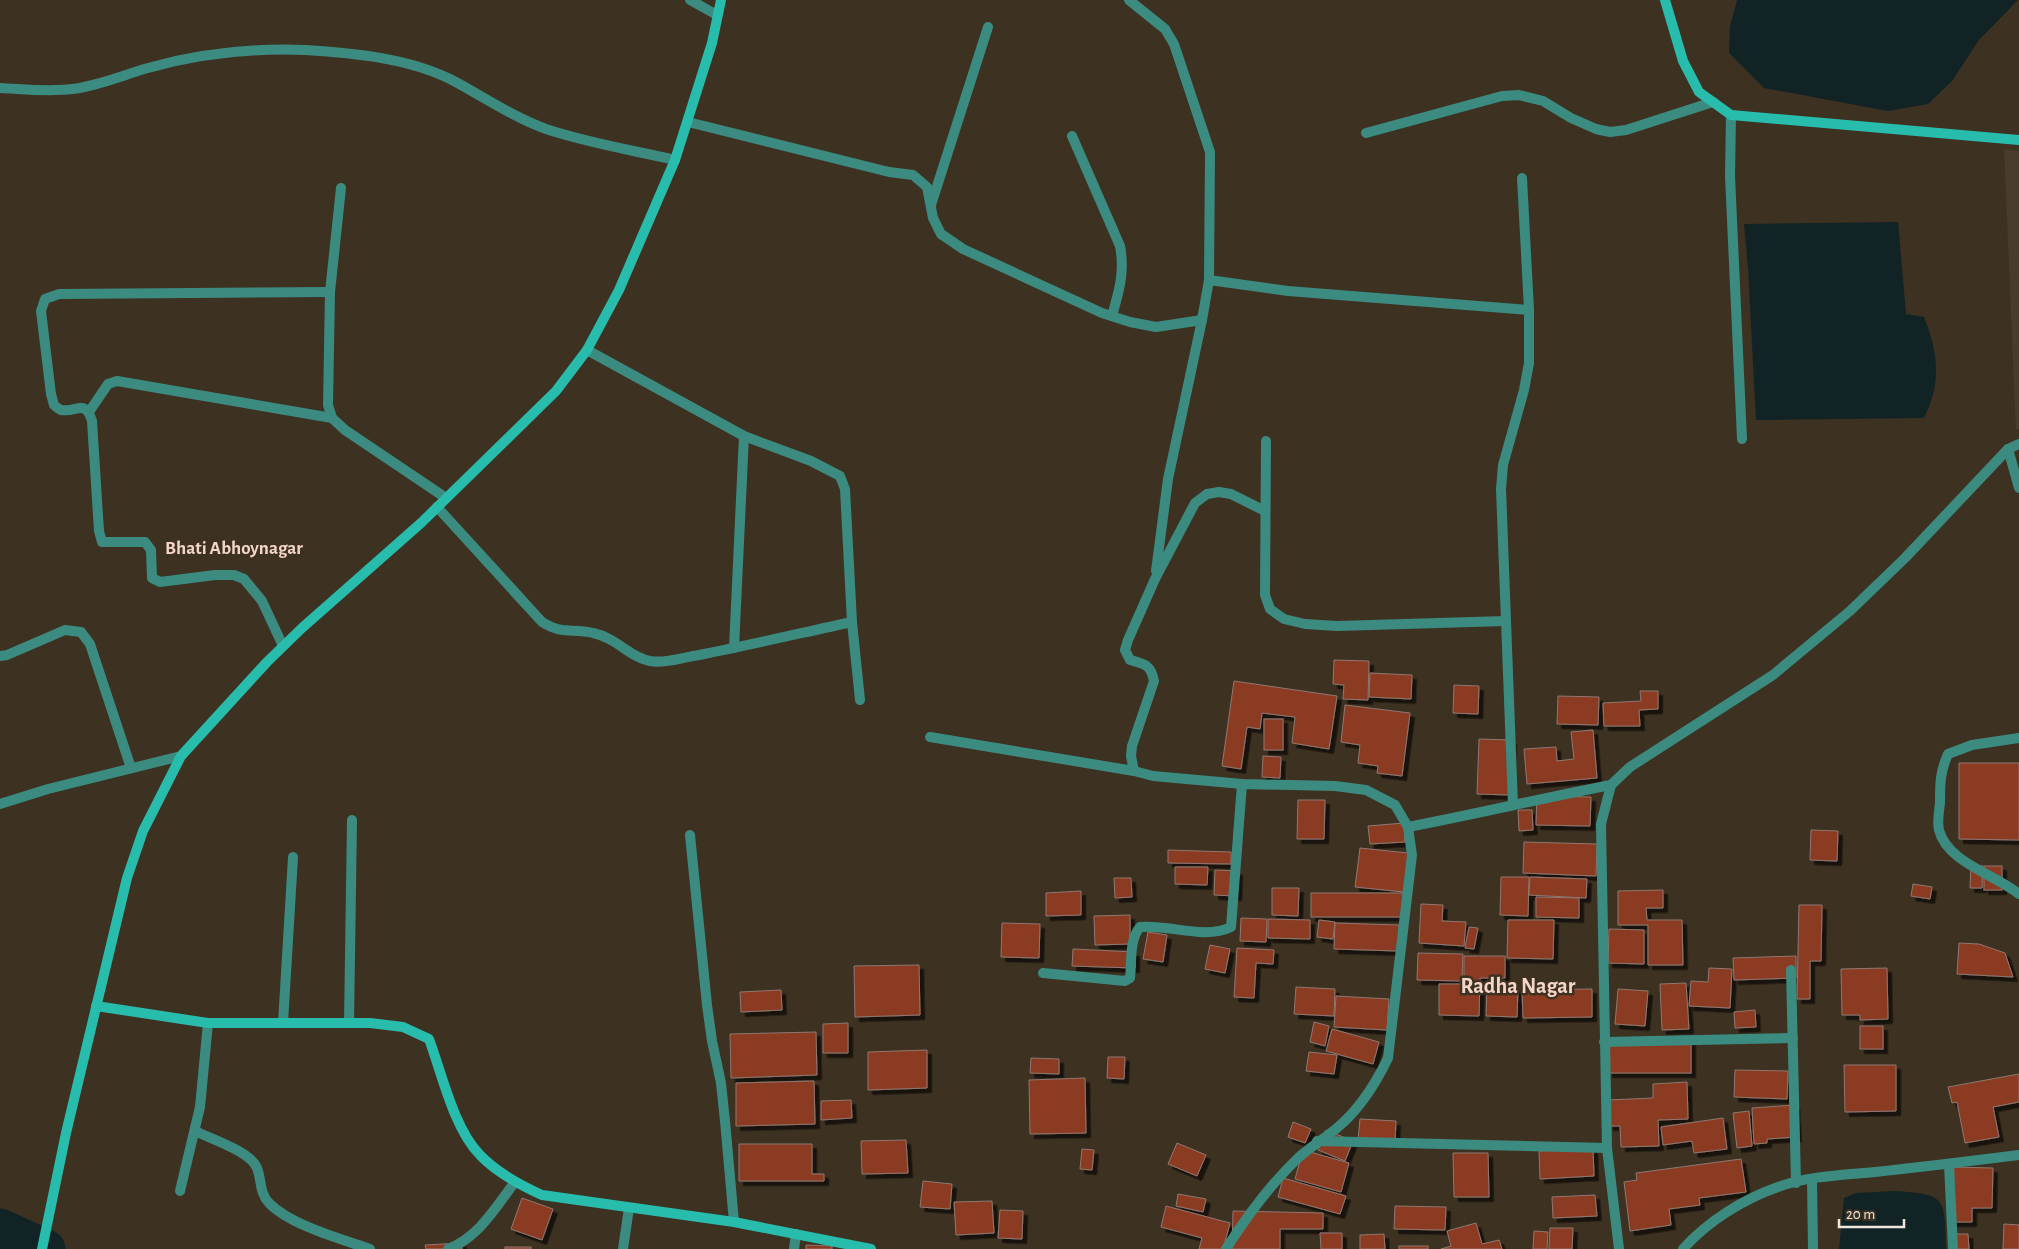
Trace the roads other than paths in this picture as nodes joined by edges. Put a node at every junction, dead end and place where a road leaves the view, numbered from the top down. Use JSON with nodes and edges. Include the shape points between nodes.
{"nodes":[{"id":1,"x":690,"y":0,"type":"edge"},
{"id":2,"x":720,"y":0,"type":"edge"},
{"id":3,"x":1128,"y":0,"type":"edge"},
{"id":4,"x":1665,"y":0,"type":"edge"},
{"id":5,"x":718,"y":15,"type":"junction"},
{"id":6,"x":988,"y":27,"type":"dead end"},
{"id":7,"x":0,"y":88,"type":"edge"},
{"id":8,"x":1713,"y":102,"type":"junction"},
{"id":9,"x":1731,"y":115,"type":"junction"},
{"id":10,"x":688,"y":122,"type":"junction"},
{"id":11,"x":1366,"y":133,"type":"dead end"},
{"id":12,"x":1072,"y":136,"type":"dead end"},
{"id":13,"x":2019,"y":140,"type":"edge"},
{"id":14,"x":675,"y":160,"type":"junction"},
{"id":15,"x":1522,"y":178,"type":"dead end"},
{"id":16,"x":341,"y":188,"type":"dead end"},
{"id":17,"x":931,"y":206,"type":"junction"},
{"id":18,"x":1209,"y":280,"type":"junction"},
{"id":19,"x":330,"y":292,"type":"junction"},
{"id":20,"x":1529,"y":310,"type":"junction"},
{"id":21,"x":1112,"y":316,"type":"junction"},
{"id":22,"x":1202,"y":320,"type":"junction"},
{"id":23,"x":587,"y":350,"type":"junction"},
{"id":24,"x":90,"y":412,"type":"junction"},
{"id":25,"x":332,"y":418,"type":"junction"},
{"id":26,"x":744,"y":436,"type":"junction"},
{"id":27,"x":1742,"y":439,"type":"dead end"},
{"id":28,"x":1266,"y":442,"type":"dead end"},
{"id":29,"x":2019,"y":444,"type":"edge"},
{"id":30,"x":2008,"y":449,"type":"junction"},
{"id":31,"x":2019,"y":488,"type":"edge"},
{"id":32,"x":446,"y":498,"type":"junction"},
{"id":33,"x":437,"y":507,"type":"junction"},
{"id":34,"x":1265,"y":511,"type":"junction"},
{"id":35,"x":1155,"y":579,"type":"junction"},
{"id":36,"x":1506,"y":621,"type":"junction"},
{"id":37,"x":852,"y":622,"type":"junction"},
{"id":38,"x":283,"y":646,"type":"junction"},
{"id":39,"x":734,"y":648,"type":"junction"},
{"id":40,"x":0,"y":656,"type":"edge"},
{"id":41,"x":860,"y":700,"type":"dead end"},
{"id":42,"x":930,"y":737,"type":"dead end"},
{"id":43,"x":2019,"y":738,"type":"edge"},
{"id":44,"x":181,"y":756,"type":"junction"},
{"id":45,"x":131,"y":768,"type":"junction"},
{"id":46,"x":1134,"y":771,"type":"junction"},
{"id":47,"x":1242,"y":784,"type":"junction"},
{"id":48,"x":1611,"y":785,"type":"junction"},
{"id":49,"x":0,"y":804,"type":"edge"},
{"id":50,"x":1513,"y":805,"type":"junction"},
{"id":51,"x":352,"y":820,"type":"dead end"},
{"id":52,"x":1408,"y":827,"type":"junction"},
{"id":53,"x":690,"y":835,"type":"dead end"},
{"id":54,"x":293,"y":857,"type":"dead end"},
{"id":55,"x":2019,"y":894,"type":"edge"},
{"id":56,"x":1791,"y":970,"type":"dead end"},
{"id":57,"x":1044,"y":973,"type":"dead end"},
{"id":58,"x":96,"y":1006,"type":"junction"},
{"id":59,"x":349,"y":1022,"type":"junction"},
{"id":60,"x":208,"y":1023,"type":"junction"},
{"id":61,"x":283,"y":1023,"type":"junction"},
{"id":62,"x":1793,"y":1038,"type":"junction"},
{"id":63,"x":1604,"y":1042,"type":"junction"},
{"id":64,"x":195,"y":1131,"type":"junction"},
{"id":65,"x":1317,"y":1141,"type":"junction"},
{"id":66,"x":1607,"y":1148,"type":"junction"},
{"id":67,"x":2019,"y":1155,"type":"edge"},
{"id":68,"x":1949,"y":1164,"type":"junction"},
{"id":69,"x":1812,"y":1179,"type":"junction"},
{"id":70,"x":515,"y":1182,"type":"junction"},
{"id":71,"x":1796,"y":1183,"type":"junction"},
{"id":72,"x":180,"y":1191,"type":"dead end"},
{"id":73,"x":629,"y":1208,"type":"junction"},
{"id":74,"x":734,"y":1222,"type":"junction"},
{"id":75,"x":796,"y":1234,"type":"junction"},
{"id":76,"x":42,"y":1249,"type":"edge"},
{"id":77,"x":370,"y":1249,"type":"edge"},
{"id":78,"x":448,"y":1249,"type":"edge"},
{"id":79,"x":624,"y":1249,"type":"edge"},
{"id":80,"x":794,"y":1249,"type":"edge"},
{"id":81,"x":871,"y":1249,"type":"edge"},
{"id":82,"x":1226,"y":1249,"type":"edge"},
{"id":83,"x":1619,"y":1249,"type":"edge"},
{"id":84,"x":1683,"y":1249,"type":"edge"},
{"id":85,"x":1813,"y":1249,"type":"edge"},
{"id":86,"x":1953,"y":1249,"type":"edge"}],
"edges":[{"from":1,"to":5,"type":"street"},
{"from":2,"to":5,"type":"street"},
{"from":3,"to":18,"type":"street","via":[[1170,36],[1210,152]]},
{"from":4,"to":8,"type":"street","via":[[1682,61],[1699,92]]},
{"from":5,"to":10,"type":"street"},
{"from":6,"to":17,"type":"street"},
{"from":7,"to":14,"type":"street","via":[[72,89],[186,58],[223,52],[305,50],[355,54],[421,68],[545,128]]},
{"from":8,"to":9,"type":"street"},
{"from":8,"to":11,"type":"street","via":[[1626,130],[1610,132],[1571,118],[1543,101],[1519,95],[1502,96]]},
{"from":9,"to":13,"type":"street"},
{"from":9,"to":27,"type":"street","via":[[1730,176]]},
{"from":10,"to":14,"type":"street"},
{"from":10,"to":17,"type":"street","via":[[889,172],[913,175],[927,187]]},
{"from":12,"to":21,"type":"street","via":[[1120,246],[1123,263]]},
{"from":14,"to":23,"type":"street","via":[[619,290]]},
{"from":15,"to":20,"type":"street"},
{"from":16,"to":19,"type":"street"},
{"from":17,"to":21,"type":"street","via":[[941,234],[963,249]]},
{"from":18,"to":20,"type":"street","via":[[1288,291]]},
{"from":18,"to":22,"type":"street"},
{"from":19,"to":24,"type":"street","via":[[59,294],[45,299],[41,311],[54,405],[62,410],[82,408]]},
{"from":19,"to":25,"type":"street","via":[[328,405]]},
{"from":20,"to":36,"type":"street","via":[[1529,363],[1503,465],[1501,488]]},
{"from":21,"to":22,"type":"street","via":[[1156,327]]},
{"from":22,"to":35,"type":"street","via":[[1168,480]]},
{"from":23,"to":26,"type":"street"},
{"from":23,"to":32,"type":"street","via":[[556,391]]},
{"from":24,"to":25,"type":"street","via":[[108,384],[117,381]]},
{"from":24,"to":38,"type":"street","via":[[102,542],[145,542],[151,550],[152,578],[160,582],[215,575],[234,575],[244,579],[262,601]]},
{"from":25,"to":32,"type":"street"},
{"from":26,"to":37,"type":"street","via":[[811,461],[840,476],[845,489]]},
{"from":26,"to":39,"type":"street"},
{"from":28,"to":34,"type":"street"},
{"from":29,"to":30,"type":"street"},
{"from":30,"to":31,"type":"street"},
{"from":30,"to":48,"type":"street","via":[[1850,611],[1773,675],[1630,767]]},
{"from":32,"to":33,"type":"street"},
{"from":33,"to":38,"type":"street"},
{"from":33,"to":39,"type":"street","via":[[542,622],[553,629],[591,632],[609,638],[634,656],[651,662]]},
{"from":34,"to":35,"type":"street","via":[[1231,494],[1207,494],[1195,503]]},
{"from":34,"to":36,"type":"street","via":[[1265,595],[1270,609],[1284,619],[1337,626]]},
{"from":35,"to":46,"type":"street","via":[[1125,650],[1130,660],[1145,664],[1152,671],[1154,681],[1132,746]]},
{"from":36,"to":50,"type":"street"},
{"from":37,"to":39,"type":"street"},
{"from":37,"to":41,"type":"street"},
{"from":38,"to":44,"type":"street"},
{"from":40,"to":45,"type":"street","via":[[66,630],[81,632],[90,644]]},
{"from":42,"to":46,"type":"street"},
{"from":43,"to":55,"type":"street","via":[[1972,745],[1948,754],[1941,770],[1939,828],[1945,846],[1956,856]]},
{"from":44,"to":45,"type":"street"},
{"from":44,"to":58,"type":"street","via":[[143,831],[127,878]]},
{"from":45,"to":49,"type":"street"},
{"from":46,"to":47,"type":"street","via":[[1153,776]]},
{"from":47,"to":52,"type":"street","via":[[1366,790],[1395,805]]},
{"from":47,"to":57,"type":"street","via":[[1231,927],[1208,932],[1140,927],[1133,941],[1130,978],[1125,981]]},
{"from":48,"to":50,"type":"street"},
{"from":48,"to":63,"type":"street","via":[[1601,824]]},
{"from":50,"to":52,"type":"street"},
{"from":51,"to":59,"type":"street"},
{"from":52,"to":65,"type":"street","via":[[1412,855],[1388,1058],[1376,1084],[1356,1110]]},
{"from":53,"to":74,"type":"street","via":[[708,1005],[726,1121]]},
{"from":54,"to":61,"type":"street"},
{"from":56,"to":62,"type":"street"},
{"from":58,"to":60,"type":"street"},
{"from":58,"to":76,"type":"street"},
{"from":59,"to":61,"type":"street"},
{"from":59,"to":70,"type":"street","via":[[404,1027],[429,1039],[460,1128],[480,1155]]},
{"from":60,"to":61,"type":"street"},
{"from":60,"to":64,"type":"street"},
{"from":62,"to":63,"type":"street"},
{"from":62,"to":71,"type":"street"},
{"from":63,"to":66,"type":"street"},
{"from":64,"to":72,"type":"street"},
{"from":64,"to":77,"type":"street","via":[[249,1157],[257,1167],[263,1194],[282,1213],[310,1228]]},
{"from":65,"to":66,"type":"street"},
{"from":65,"to":82,"type":"street","via":[[1271,1187]]},
{"from":66,"to":83,"type":"street"},
{"from":67,"to":68,"type":"street"},
{"from":68,"to":69,"type":"street"},
{"from":68,"to":86,"type":"street"},
{"from":69,"to":71,"type":"street"},
{"from":69,"to":85,"type":"street"},
{"from":70,"to":73,"type":"street","via":[[542,1195]]},
{"from":70,"to":78,"type":"street","via":[[477,1232],[462,1244]]},
{"from":71,"to":84,"type":"street","via":[[1778,1187],[1740,1205],[1696,1234]]},
{"from":73,"to":74,"type":"street"},
{"from":73,"to":79,"type":"street"},
{"from":74,"to":75,"type":"street"},
{"from":75,"to":80,"type":"street"},
{"from":75,"to":81,"type":"street"}]}
